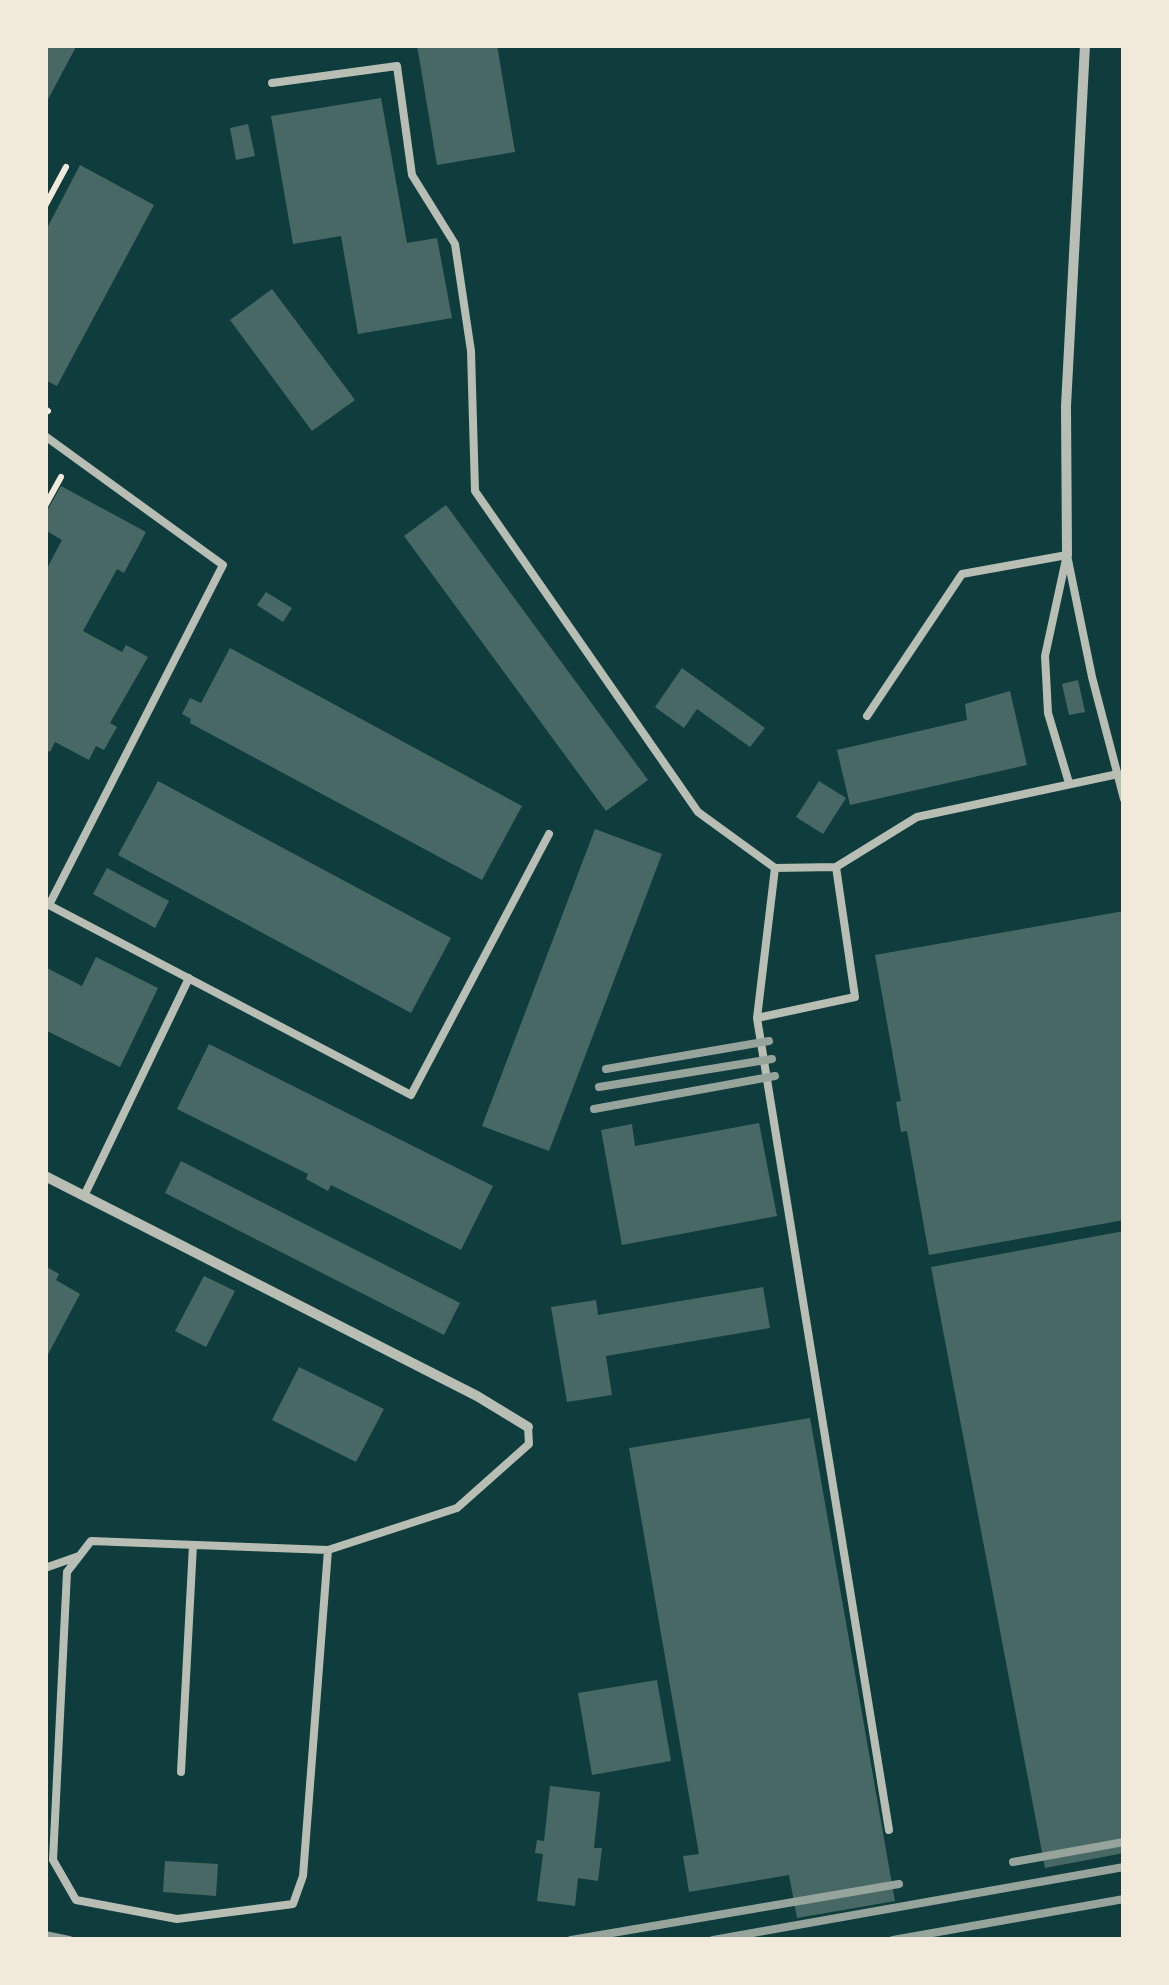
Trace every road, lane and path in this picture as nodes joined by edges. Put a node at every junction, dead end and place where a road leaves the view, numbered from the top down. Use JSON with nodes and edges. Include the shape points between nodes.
{"nodes":[{"id":1,"x":1086,"y":45,"type":"edge"},
{"id":2,"x":272,"y":83,"type":"dead end"},
{"id":3,"x":66,"y":167,"type":"dead end"},
{"id":4,"x":45,"y":206,"type":"edge"},
{"id":5,"x":45,"y":436,"type":"edge"},
{"id":6,"x":60,"y":478,"type":"dead end"},
{"id":7,"x":45,"y":506,"type":"edge"},
{"id":8,"x":1068,"y":555,"type":"junction"},
{"id":9,"x":866,"y":716,"type":"dead end"},
{"id":10,"x":1118,"y":774,"type":"junction"},
{"id":11,"x":1068,"y":783,"type":"junction"},
{"id":12,"x":1124,"y":800,"type":"edge"},
{"id":13,"x":549,"y":834,"type":"dead end"},
{"id":14,"x":836,"y":867,"type":"junction"},
{"id":15,"x":775,"y":868,"type":"junction"},
{"id":16,"x":47,"y":904,"type":"edge"},
{"id":17,"x":189,"y":978,"type":"junction"},
{"id":18,"x":757,"y":1018,"type":"junction"},
{"id":19,"x":45,"y":1176,"type":"edge"},
{"id":20,"x":84,"y":1196,"type":"junction"},
{"id":21,"x":528,"y":1427,"type":"joint"},
{"id":22,"x":193,"y":1545,"type":"junction"},
{"id":23,"x":328,"y":1550,"type":"junction"},
{"id":24,"x":80,"y":1556,"type":"junction"},
{"id":25,"x":45,"y":1568,"type":"edge"},
{"id":26,"x":181,"y":1772,"type":"dead end"},
{"id":27,"x":889,"y":1830,"type":"dead end"}],
"edges":[{"from":1,"to":8,"type":"street","via":[[1066,406]]},
{"from":2,"to":15,"type":"lane","via":[[398,66],[412,176],[455,244],[471,351],[475,491],[698,812]]},
{"from":3,"to":4,"type":"path"},
{"from":5,"to":16,"type":"lane","via":[[223,565]]},
{"from":6,"to":7,"type":"path"},
{"from":8,"to":9,"type":"lane","via":[[962,574]]},
{"from":8,"to":10,"type":"lane"},
{"from":8,"to":11,"type":"lane","via":[[1045,656],[1048,713]]},
{"from":10,"to":11,"type":"lane"},
{"from":10,"to":12,"type":"lane"},
{"from":11,"to":14,"type":"lane","via":[[917,817]]},
{"from":13,"to":17,"type":"lane","via":[[411,1095]]},
{"from":14,"to":15,"type":"lane"},
{"from":14,"to":18,"type":"lane","via":[[856,996]]},
{"from":15,"to":18,"type":"lane"},
{"from":16,"to":17,"type":"lane"},
{"from":17,"to":20,"type":"lane"},
{"from":18,"to":27,"type":"lane"},
{"from":19,"to":20,"type":"street"},
{"from":20,"to":21,"type":"street"},
{"from":21,"to":23,"type":"lane","via":[[529,1444],[457,1508]]},
{"from":22,"to":23,"type":"lane"},
{"from":22,"to":24,"type":"lane","via":[[91,1540]]},
{"from":22,"to":26,"type":"lane"},
{"from":23,"to":24,"type":"lane","via":[[303,1876],[293,1904],[177,1919],[76,1900],[53,1860],[67,1572]]},
{"from":24,"to":25,"type":"lane"}]}
